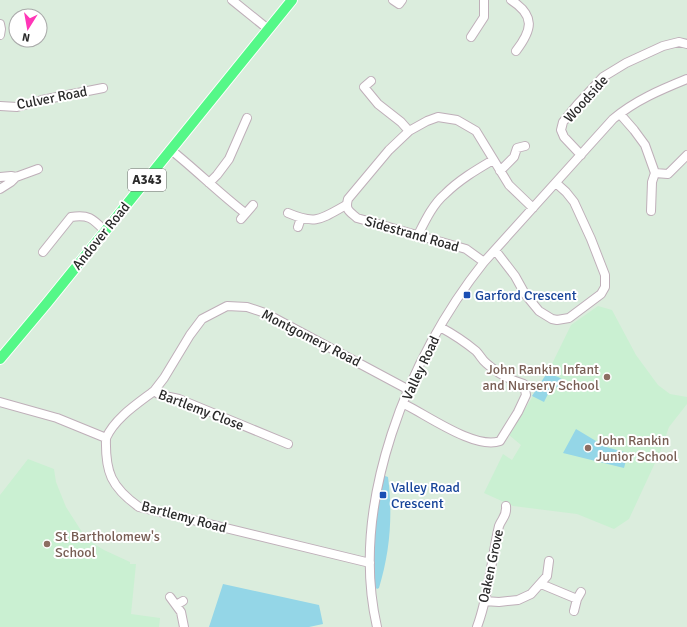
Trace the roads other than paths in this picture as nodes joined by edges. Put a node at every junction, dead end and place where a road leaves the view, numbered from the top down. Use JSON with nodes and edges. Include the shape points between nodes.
{"nodes":[{"id":1,"x":232,"y":0,"type":"edge"},
{"id":2,"x":292,"y":0,"type":"edge"},
{"id":3,"x":393,"y":0,"type":"edge"},
{"id":4,"x":402,"y":0,"type":"edge"},
{"id":5,"x":484,"y":0,"type":"edge"},
{"id":6,"x":511,"y":0,"type":"edge"},
{"id":7,"x":0,"y":24,"type":"edge"},
{"id":8,"x":268,"y":30,"type":"junction"},
{"id":9,"x":0,"y":35,"type":"edge"},
{"id":10,"x":471,"y":37,"type":"dead end"},
{"id":11,"x":687,"y":44,"type":"edge"},
{"id":12,"x":516,"y":51,"type":"dead end"},
{"id":13,"x":687,"y":79,"type":"edge"},
{"id":14,"x":371,"y":81,"type":"dead end"},
{"id":15,"x":104,"y":88,"type":"dead end"},
{"id":16,"x":0,"y":106,"type":"edge"},
{"id":17,"x":620,"y":114,"type":"junction"},
{"id":18,"x":247,"y":118,"type":"dead end"},
{"id":19,"x":409,"y":131,"type":"junction"},
{"id":20,"x":525,"y":146,"type":"dead end"},
{"id":21,"x":171,"y":150,"type":"junction"},
{"id":22,"x":581,"y":154,"type":"junction"},
{"id":23,"x":687,"y":155,"type":"edge"},
{"id":24,"x":493,"y":160,"type":"junction"},
{"id":25,"x":38,"y":169,"type":"dead end"},
{"id":26,"x":500,"y":171,"type":"junction"},
{"id":27,"x":655,"y":173,"type":"junction"},
{"id":28,"x":0,"y":177,"type":"edge"},
{"id":29,"x":16,"y":177,"type":"junction"},
{"id":30,"x":209,"y":183,"type":"junction"},
{"id":31,"x":556,"y":183,"type":"junction"},
{"id":32,"x":0,"y":189,"type":"edge"},
{"id":33,"x":253,"y":205,"type":"dead end"},
{"id":34,"x":346,"y":205,"type":"junction"},
{"id":35,"x":533,"y":208,"type":"junction"},
{"id":36,"x":651,"y":211,"type":"dead end"},
{"id":37,"x":288,"y":213,"type":"dead end"},
{"id":38,"x":301,"y":218,"type":"junction"},
{"id":39,"x":298,"y":227,"type":"dead end"},
{"id":40,"x":105,"y":231,"type":"junction"},
{"id":41,"x":418,"y":235,"type":"junction"},
{"id":42,"x":495,"y":250,"type":"junction"},
{"id":43,"x":43,"y":252,"type":"dead end"},
{"id":44,"x":484,"y":262,"type":"junction"},
{"id":45,"x":440,"y":327,"type":"junction"},
{"id":46,"x":0,"y":359,"type":"edge"},
{"id":47,"x":409,"y":390,"type":"junction"},
{"id":48,"x":154,"y":391,"type":"junction"},
{"id":49,"x":0,"y":402,"type":"edge"},
{"id":50,"x":404,"y":404,"type":"junction"},
{"id":51,"x":106,"y":438,"type":"junction"},
{"id":52,"x":288,"y":444,"type":"dead end"},
{"id":53,"x":506,"y":506,"type":"dead end"},
{"id":54,"x":550,"y":561,"type":"dead end"},
{"id":55,"x":370,"y":563,"type":"junction"},
{"id":56,"x":541,"y":584,"type":"junction"},
{"id":57,"x":170,"y":597,"type":"dead end"},
{"id":58,"x":484,"y":600,"type":"junction"},
{"id":59,"x":574,"y":611,"type":"dead end"},
{"id":60,"x":184,"y":627,"type":"edge"},
{"id":61,"x":377,"y":627,"type":"edge"},
{"id":62,"x":477,"y":627,"type":"edge"}],
"edges":[{"from":1,"to":8,"type":"street"},
{"from":2,"to":8,"type":"main road","name":"Andover Road","number":"A343"},
{"from":3,"to":4,"type":"street","via":[[399,4]]},
{"from":5,"to":10,"type":"street","via":[[484,17]]},
{"from":6,"to":12,"type":"street","via":[[528,16],[529,29],[526,38]]},
{"from":7,"to":9,"type":"street"},
{"from":8,"to":21,"type":"main road","name":"Andover Road","number":"A343"},
{"from":11,"to":22,"type":"street","name":"Woodside","via":[[679,42],[664,46],[626,63],[603,77],[563,122],[561,130],[564,137]]},
{"from":13,"to":17,"type":"street","name":"Valley Road","via":[[644,97]]},
{"from":14,"to":19,"type":"street","via":[[364,87],[378,104]]},
{"from":15,"to":16,"type":"street","name":"Culver Road","via":[[16,107]]},
{"from":17,"to":22,"type":"street","name":"Valley Road"},
{"from":17,"to":27,"type":"street","via":[[645,145]]},
{"from":18,"to":30,"type":"street","via":[[229,159]]},
{"from":19,"to":24,"type":"street","via":[[438,117],[457,120],[476,130]]},
{"from":19,"to":34,"type":"street","via":[[354,191]]},
{"from":20,"to":26,"type":"street","via":[[516,148],[514,157]]},
{"from":21,"to":30,"type":"street"},
{"from":21,"to":40,"type":"main road","name":"Andover Road","number":"A343"},
{"from":22,"to":31,"type":"street","name":"Valley Road"},
{"from":23,"to":27,"type":"street","via":[[668,174]]},
{"from":24,"to":26,"type":"street"},
{"from":24,"to":41,"type":"street","via":[[444,194],[430,212]]},
{"from":25,"to":29,"type":"street"},
{"from":26,"to":35,"type":"street","via":[[509,185]]},
{"from":27,"to":36,"type":"street","via":[[652,182]]},
{"from":28,"to":29,"type":"street"},
{"from":29,"to":32,"type":"street"},
{"from":30,"to":33,"type":"street","via":[[243,216]]},
{"from":31,"to":35,"type":"street","name":"Valley Road"},
{"from":31,"to":42,"type":"street","via":[[574,202],[591,239],[604,275],[605,287],[601,294],[569,318],[552,319],[539,311]]},
{"from":34,"to":38,"type":"street","via":[[316,220]]},
{"from":34,"to":41,"type":"street","name":"Sidestrand Road","via":[[356,218]]},
{"from":35,"to":42,"type":"street","name":"Valley Road"},
{"from":37,"to":38,"type":"street"},
{"from":38,"to":39,"type":"street"},
{"from":40,"to":43,"type":"street","via":[[95,221],[83,215],[71,217]]},
{"from":40,"to":46,"type":"main road","name":"Andover Road","number":"A343"},
{"from":41,"to":44,"type":"street","name":"Sidestrand Road","via":[[466,249]]},
{"from":42,"to":44,"type":"street","name":"Valley Road"},
{"from":44,"to":45,"type":"street","name":"Valley Road","via":[[457,298]]},
{"from":45,"to":47,"type":"street","name":"Valley Road"},
{"from":45,"to":50,"type":"street","via":[[478,352],[485,362],[499,373],[524,384],[526,395],[500,441],[496,443],[471,439]]},
{"from":47,"to":48,"type":"street","name":"Montgomery Road","via":[[265,312],[247,306],[227,306],[202,319]]},
{"from":47,"to":50,"type":"street","name":"Valley Road"},
{"from":48,"to":51,"type":"street","name":"Bartlemy Close","via":[[118,421]]},
{"from":48,"to":52,"type":"street","name":"Bartlemy Close","via":[[160,395],[179,398]]},
{"from":49,"to":51,"type":"street","via":[[57,418]]},
{"from":50,"to":55,"type":"street","name":"Valley Road","via":[[378,488],[371,529]]},
{"from":51,"to":55,"type":"street","name":"Bartlemy Road","via":[[105,454],[109,475],[124,496],[139,507]]},
{"from":53,"to":58,"type":"street","name":"Oaken Grove"},
{"from":54,"to":56,"type":"street","via":[[547,576]]},
{"from":55,"to":61,"type":"street","name":"Valley Road"},
{"from":56,"to":58,"type":"street","via":[[531,594],[518,600]]},
{"from":56,"to":59,"type":"street","via":[[579,596]]},
{"from":57,"to":60,"type":"street","via":[[180,603]]},
{"from":58,"to":62,"type":"street","name":"Oaken Grove"}]}
